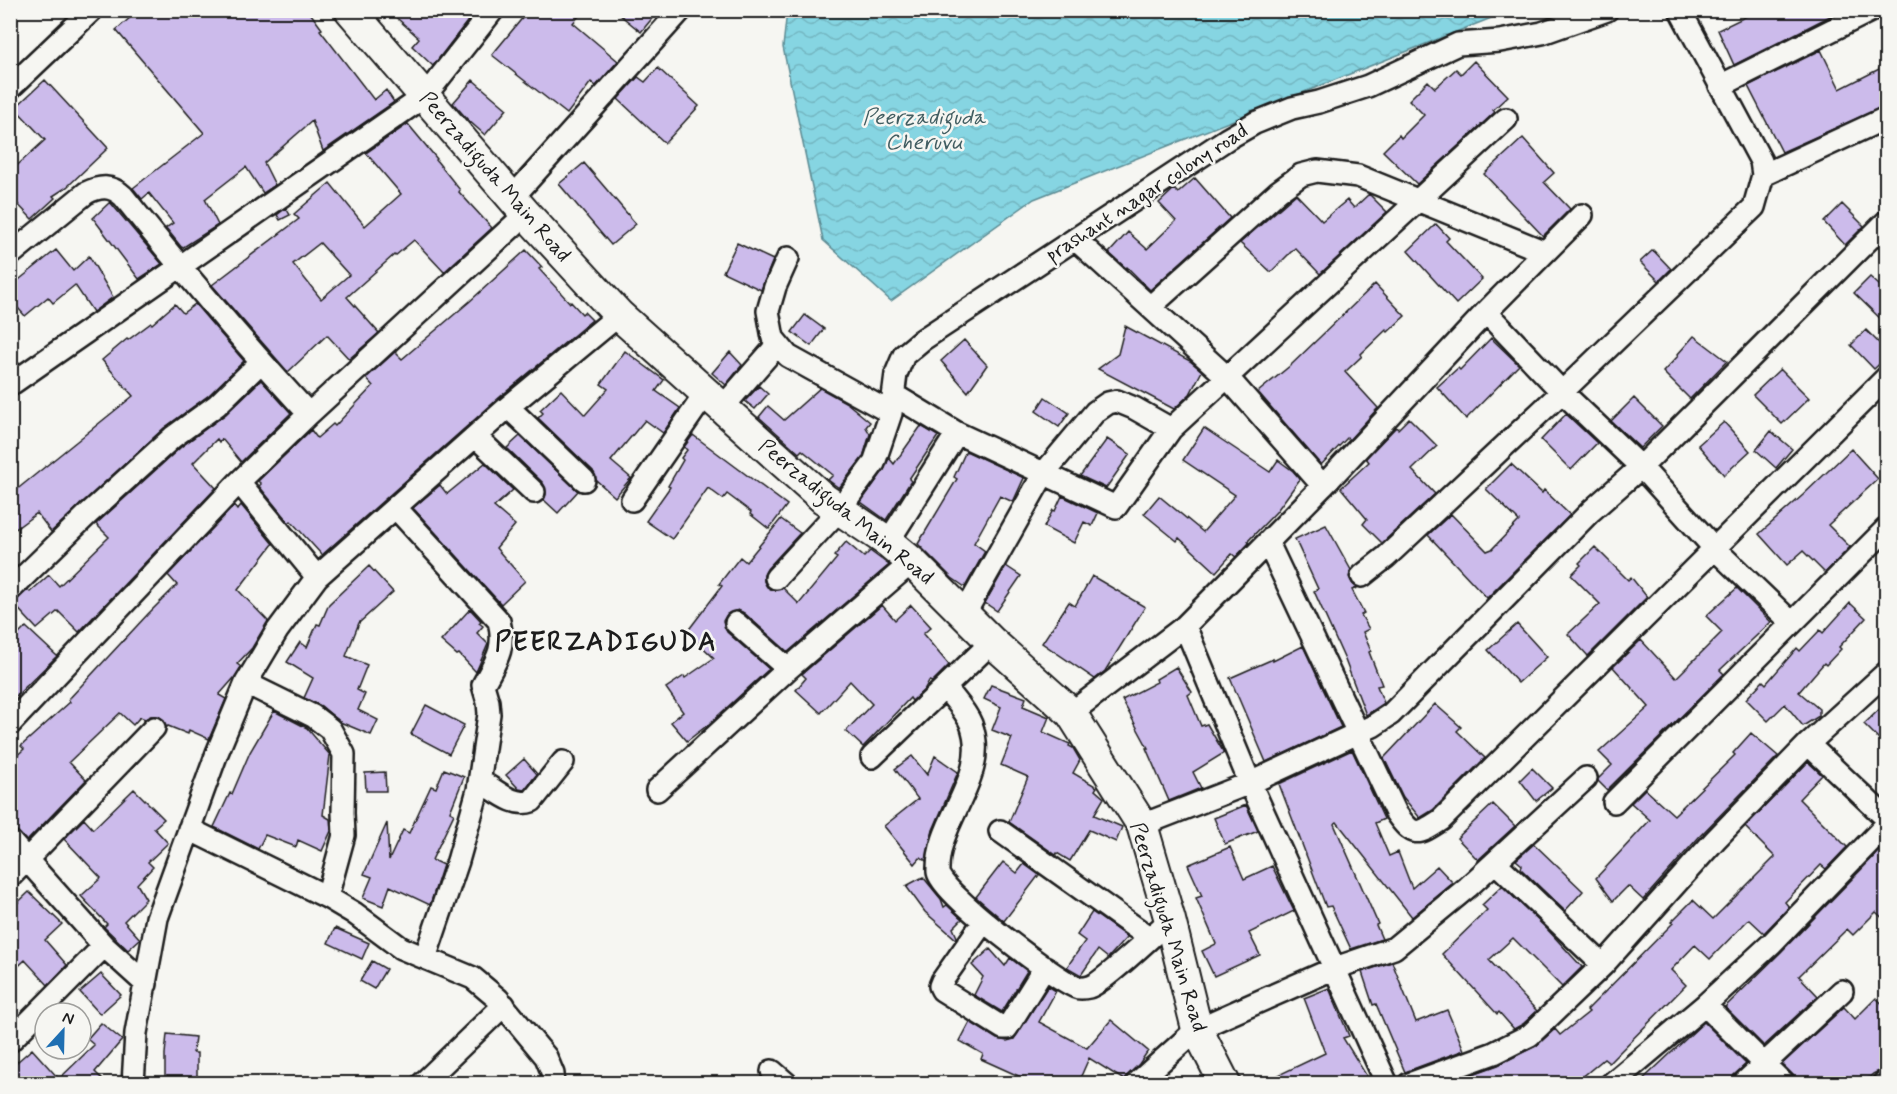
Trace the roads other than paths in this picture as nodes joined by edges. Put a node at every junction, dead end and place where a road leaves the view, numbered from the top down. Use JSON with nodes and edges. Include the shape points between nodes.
{"nodes":[{"id":1,"x":92,"y":10,"type":"edge"},
{"id":2,"x":350,"y":10,"type":"edge"},
{"id":3,"x":493,"y":10,"type":"edge"},
{"id":4,"x":681,"y":10,"type":"edge"},
{"id":5,"x":1607,"y":10,"type":"edge"},
{"id":6,"x":1680,"y":10,"type":"edge"},
{"id":7,"x":1872,"y":10,"type":"edge"},
{"id":8,"x":1719,"y":86,"type":"junction"},
{"id":9,"x":10,"y":88,"type":"edge"},
{"id":10,"x":424,"y":96,"type":"junction"},
{"id":11,"x":1887,"y":118,"type":"edge"},
{"id":12,"x":1506,"y":119,"type":"dead end"},
{"id":13,"x":1763,"y":175,"type":"junction"},
{"id":14,"x":1419,"y":200,"type":"junction"},
{"id":15,"x":519,"y":206,"type":"junction"},
{"id":16,"x":1582,"y":214,"type":"dead end"},
{"id":17,"x":1887,"y":222,"type":"edge"},
{"id":18,"x":1075,"y":239,"type":"junction"},
{"id":19,"x":1545,"y":252,"type":"junction"},
{"id":20,"x":10,"y":255,"type":"edge"},
{"id":21,"x":788,"y":258,"type":"dead end"},
{"id":22,"x":181,"y":268,"type":"junction"},
{"id":23,"x":1150,"y":307,"type":"junction"},
{"id":24,"x":1486,"y":312,"type":"junction"},
{"id":25,"x":619,"y":315,"type":"junction"},
{"id":26,"x":778,"y":344,"type":"junction"},
{"id":27,"x":261,"y":362,"type":"junction"},
{"id":28,"x":1228,"y":378,"type":"junction"},
{"id":29,"x":1887,"y":378,"type":"edge"},
{"id":30,"x":10,"y":385,"type":"edge"},
{"id":31,"x":1562,"y":392,"type":"junction"},
{"id":32,"x":714,"y":400,"type":"junction"},
{"id":33,"x":893,"y":404,"type":"junction"},
{"id":34,"x":508,"y":407,"type":"junction"},
{"id":35,"x":309,"y":414,"type":"junction"},
{"id":36,"x":1171,"y":429,"type":"junction"},
{"id":37,"x":957,"y":433,"type":"junction"},
{"id":38,"x":476,"y":437,"type":"junction"},
{"id":39,"x":1641,"y":467,"type":"junction"},
{"id":40,"x":1044,"y":473,"type":"junction"},
{"id":41,"x":584,"y":480,"type":"dead end"},
{"id":42,"x":239,"y":482,"type":"junction"},
{"id":43,"x":1323,"y":486,"type":"junction"},
{"id":44,"x":534,"y":492,"type":"dead end"},
{"id":45,"x":632,"y":500,"type":"dead end"},
{"id":46,"x":396,"y":508,"type":"junction"},
{"id":47,"x":839,"y":510,"type":"junction"},
{"id":48,"x":1887,"y":529,"type":"edge"},
{"id":49,"x":888,"y":542,"type":"junction"},
{"id":50,"x":1268,"y":543,"type":"junction"},
{"id":51,"x":1715,"y":549,"type":"junction"},
{"id":52,"x":912,"y":562,"type":"junction"},
{"id":53,"x":1362,"y":576,"type":"dead end"},
{"id":54,"x":317,"y":578,"type":"junction"},
{"id":55,"x":776,"y":578,"type":"dead end"},
{"id":56,"x":10,"y":590,"type":"edge"},
{"id":57,"x":965,"y":613,"type":"junction"},
{"id":58,"x":736,"y":623,"type":"dead end"},
{"id":59,"x":1792,"y":623,"type":"junction"},
{"id":60,"x":1185,"y":626,"type":"junction"},
{"id":61,"x":992,"y":642,"type":"junction"},
{"id":62,"x":788,"y":669,"type":"junction"},
{"id":63,"x":1887,"y":673,"type":"edge"},
{"id":64,"x":246,"y":683,"type":"junction"},
{"id":65,"x":945,"y":687,"type":"junction"},
{"id":66,"x":1071,"y":713,"type":"junction"},
{"id":67,"x":10,"y":724,"type":"edge"},
{"id":68,"x":154,"y":728,"type":"dead end"},
{"id":69,"x":1358,"y":732,"type":"junction"},
{"id":70,"x":1809,"y":744,"type":"junction"},
{"id":71,"x":872,"y":757,"type":"dead end"},
{"id":72,"x":563,"y":762,"type":"dead end"},
{"id":73,"x":1586,"y":778,"type":"dead end"},
{"id":74,"x":480,"y":781,"type":"junction"},
{"id":75,"x":1250,"y":783,"type":"junction"},
{"id":76,"x":657,"y":790,"type":"dead end"},
{"id":77,"x":1614,"y":802,"type":"dead end"},
{"id":78,"x":1887,"y":818,"type":"edge"},
{"id":79,"x":1142,"y":825,"type":"junction"},
{"id":80,"x":1887,"y":825,"type":"edge"},
{"id":81,"x":189,"y":829,"type":"junction"},
{"id":82,"x":1000,"y":831,"type":"dead end"},
{"id":83,"x":10,"y":841,"type":"edge"},
{"id":84,"x":28,"y":860,"type":"junction"},
{"id":85,"x":1496,"y":862,"type":"junction"},
{"id":86,"x":10,"y":877,"type":"edge"},
{"id":87,"x":327,"y":897,"type":"junction"},
{"id":88,"x":984,"y":921,"type":"junction"},
{"id":89,"x":1160,"y":929,"type":"junction"},
{"id":90,"x":104,"y":946,"type":"junction"},
{"id":91,"x":425,"y":958,"type":"junction"},
{"id":92,"x":1604,"y":965,"type":"junction"},
{"id":93,"x":1045,"y":967,"type":"junction"},
{"id":94,"x":1335,"y":968,"type":"junction"},
{"id":95,"x":146,"y":984,"type":"junction"},
{"id":96,"x":1842,"y":992,"type":"dead end"},
{"id":97,"x":504,"y":1005,"type":"junction"},
{"id":98,"x":1705,"y":1005,"type":"junction"},
{"id":99,"x":1197,"y":1029,"type":"junction"},
{"id":100,"x":10,"y":1041,"type":"edge"},
{"id":101,"x":1766,"y":1063,"type":"junction"},
{"id":102,"x":133,"y":1083,"type":"edge"},
{"id":103,"x":422,"y":1083,"type":"edge"},
{"id":104,"x":551,"y":1083,"type":"edge"},
{"id":105,"x":1136,"y":1083,"type":"edge"},
{"id":106,"x":1225,"y":1083,"type":"edge"},
{"id":107,"x":1387,"y":1083,"type":"edge"},
{"id":108,"x":1409,"y":1083,"type":"edge"},
{"id":109,"x":1611,"y":1083,"type":"edge"},
{"id":110,"x":1743,"y":1083,"type":"edge"},
{"id":111,"x":1784,"y":1083,"type":"edge"}],
"edges":[{"from":1,"to":9,"type":"street"},
{"from":2,"to":10,"type":"street","name":"Peerzadiguda Main Road"},
{"from":3,"to":10,"type":"street"},
{"from":4,"to":15,"type":"street"},
{"from":5,"to":18,"type":"street","name":"prashant nagar colony road","via":[[1542,33],[1458,44],[1368,86],[1255,123]]},
{"from":6,"to":8,"type":"street"},
{"from":7,"to":8,"type":"street"},
{"from":8,"to":13,"type":"street","via":[[1761,161]]},
{"from":10,"to":15,"type":"street","name":"Peerzadiguda Main Road"},
{"from":10,"to":22,"type":"street"},
{"from":11,"to":13,"type":"street"},
{"from":12,"to":14,"type":"street"},
{"from":13,"to":31,"type":"street","via":[[1754,207]]},
{"from":14,"to":19,"type":"street"},
{"from":14,"to":23,"type":"street","via":[[1358,176],[1317,171],[1300,175]]},
{"from":14,"to":28,"type":"street"},
{"from":15,"to":25,"type":"street","name":"Peerzadiguda Main Road"},
{"from":15,"to":35,"type":"street"},
{"from":16,"to":19,"type":"street"},
{"from":17,"to":39,"type":"street"},
{"from":18,"to":23,"type":"street"},
{"from":18,"to":33,"type":"street","name":"prashant nagar colony road","via":[[904,355],[896,374]]},
{"from":19,"to":24,"type":"street"},
{"from":20,"to":22,"type":"street","via":[[86,194],[97,187],[109,187],[123,196]]},
{"from":21,"to":26,"type":"street","via":[[768,311],[773,338]]},
{"from":22,"to":27,"type":"street"},
{"from":22,"to":30,"type":"street"},
{"from":23,"to":28,"type":"street"},
{"from":24,"to":31,"type":"street"},
{"from":24,"to":43,"type":"street"},
{"from":25,"to":32,"type":"street","name":"Peerzadiguda Main Road"},
{"from":25,"to":34,"type":"street"},
{"from":26,"to":32,"type":"street"},
{"from":26,"to":33,"type":"street","via":[[788,356]]},
{"from":27,"to":35,"type":"street"},
{"from":27,"to":56,"type":"street","via":[[217,405],[173,437],[88,514]]},
{"from":28,"to":36,"type":"street"},
{"from":28,"to":43,"type":"street"},
{"from":29,"to":51,"type":"street"},
{"from":31,"to":39,"type":"street"},
{"from":31,"to":53,"type":"street"},
{"from":32,"to":45,"type":"street"},
{"from":32,"to":47,"type":"street","name":"Peerzadiguda Main Road"},
{"from":33,"to":37,"type":"street"},
{"from":33,"to":47,"type":"street","name":"prashant nagar colony road","via":[[874,463]]},
{"from":34,"to":38,"type":"street"},
{"from":34,"to":41,"type":"street"},
{"from":35,"to":42,"type":"street"},
{"from":36,"to":40,"type":"street","via":[[1118,401],[1108,403],[1095,412]]},
{"from":36,"to":40,"type":"street","via":[[1116,507]]},
{"from":37,"to":40,"type":"street"},
{"from":37,"to":49,"type":"street"},
{"from":38,"to":44,"type":"street"},
{"from":38,"to":46,"type":"street"},
{"from":39,"to":51,"type":"street"},
{"from":39,"to":69,"type":"street","via":[[1591,511],[1391,714]]},
{"from":40,"to":57,"type":"street"},
{"from":42,"to":54,"type":"street"},
{"from":42,"to":67,"type":"street"},
{"from":43,"to":50,"type":"street"},
{"from":46,"to":54,"type":"street"},
{"from":46,"to":74,"type":"street","via":[[499,621],[503,635],[501,653],[483,685],[489,714]]},
{"from":47,"to":49,"type":"street","name":"Peerzadiguda Main Road"},
{"from":47,"to":55,"type":"street","name":"prashant nagar colony road"},
{"from":48,"to":59,"type":"street"},
{"from":49,"to":52,"type":"street","name":"Peerzadiguda Main Road"},
{"from":50,"to":60,"type":"street"},
{"from":50,"to":69,"type":"street"},
{"from":51,"to":59,"type":"street"},
{"from":51,"to":69,"type":"street","via":[[1441,820],[1427,829],[1415,833],[1396,813]]},
{"from":52,"to":57,"type":"street","name":"Peerzadiguda Main Road"},
{"from":52,"to":62,"type":"street"},
{"from":54,"to":64,"type":"street","via":[[277,631]]},
{"from":57,"to":61,"type":"street","name":"Peerzadiguda Main Road"},
{"from":58,"to":62,"type":"street"},
{"from":59,"to":77,"type":"street"},
{"from":60,"to":66,"type":"street"},
{"from":60,"to":75,"type":"street"},
{"from":61,"to":65,"type":"street"},
{"from":61,"to":66,"type":"street","name":"Peerzadiguda Main Road"},
{"from":62,"to":76,"type":"street"},
{"from":63,"to":70,"type":"street"},
{"from":64,"to":81,"type":"street"},
{"from":64,"to":87,"type":"street","via":[[313,716],[330,729],[344,754],[345,835]]},
{"from":65,"to":71,"type":"street"},
{"from":65,"to":88,"type":"street","via":[[970,723],[976,750],[971,773],[939,853],[938,874]]},
{"from":66,"to":79,"type":"street","name":"Peerzadiguda Main Road"},
{"from":68,"to":84,"type":"street"},
{"from":69,"to":75,"type":"street"},
{"from":70,"to":78,"type":"street"},
{"from":70,"to":92,"type":"street","via":[[1715,840]]},
{"from":72,"to":74,"type":"street","via":[[532,801],[525,804]]},
{"from":73,"to":85,"type":"street"},
{"from":74,"to":91,"type":"street"},
{"from":75,"to":79,"type":"street"},
{"from":75,"to":94,"type":"street"},
{"from":79,"to":89,"type":"street","name":"Peerzadiguda Main Road"},
{"from":80,"to":98,"type":"street","via":[[1772,944]]},
{"from":81,"to":87,"type":"street"},
{"from":81,"to":95,"type":"street","via":[[157,918]]},
{"from":82,"to":89,"type":"street"},
{"from":83,"to":84,"type":"street"},
{"from":84,"to":86,"type":"street"},
{"from":84,"to":90,"type":"street"},
{"from":85,"to":92,"type":"street"},
{"from":85,"to":94,"type":"street","via":[[1394,948]]},
{"from":87,"to":91,"type":"street","via":[[401,948]]},
{"from":88,"to":93,"type":"street"},
{"from":88,"to":93,"type":"street","via":[[942,981],[942,990],[1007,1028]]},
{"from":89,"to":93,"type":"street","via":[[1092,987],[1078,988]]},
{"from":89,"to":99,"type":"street","name":"Peerzadiguda Main Road"},
{"from":90,"to":95,"type":"street"},
{"from":90,"to":100,"type":"street"},
{"from":91,"to":97,"type":"street","via":[[473,978]]},
{"from":92,"to":108,"type":"street","via":[[1530,1035],[1494,1053]]},
{"from":94,"to":99,"type":"street"},
{"from":94,"to":107,"type":"street"},
{"from":95,"to":102,"type":"street","via":[[136,1033]]},
{"from":96,"to":101,"type":"street"},
{"from":97,"to":103,"type":"street"},
{"from":97,"to":104,"type":"street","via":[[546,1056],[553,1074]]},
{"from":98,"to":101,"type":"street"},
{"from":98,"to":109,"type":"street"},
{"from":99,"to":105,"type":"street"},
{"from":99,"to":106,"type":"street","name":"Peerzadiguda Main Road"},
{"from":101,"to":110,"type":"street"},
{"from":101,"to":111,"type":"street"}]}
